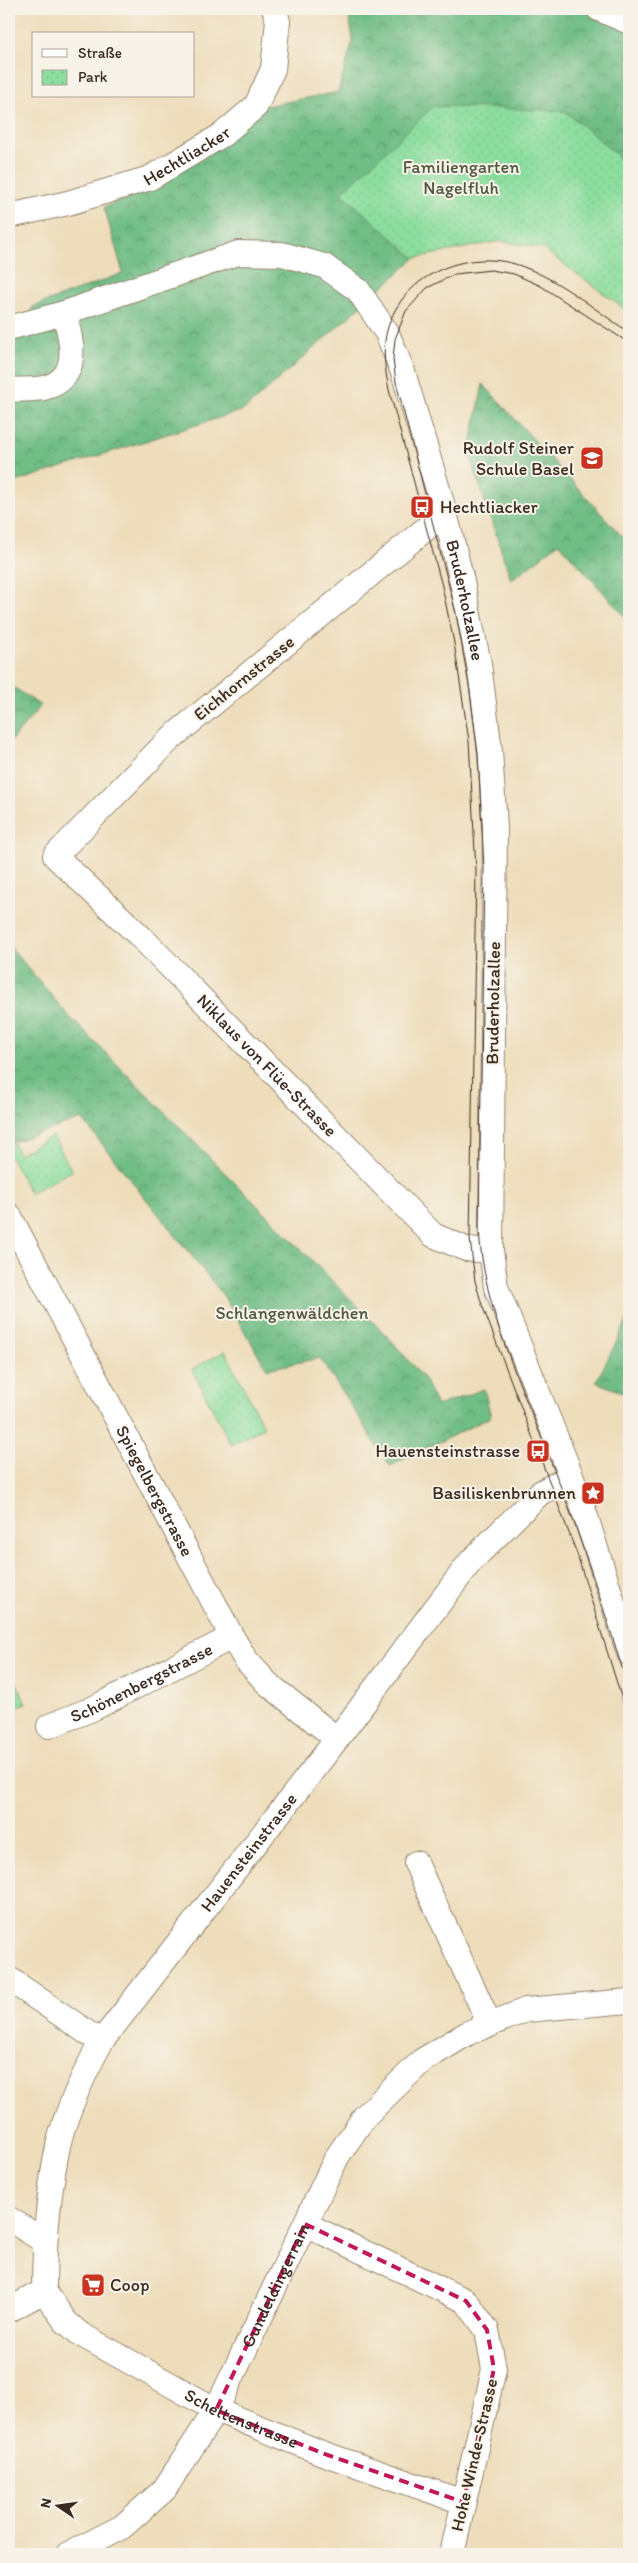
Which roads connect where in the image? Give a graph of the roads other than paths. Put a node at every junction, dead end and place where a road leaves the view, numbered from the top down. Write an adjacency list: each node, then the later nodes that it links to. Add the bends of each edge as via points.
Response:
1 (274, 9): 4 (street, Hechtliacker, via 278,21 273,69 256,106 222,135 150,178 68,203)
2 (599, 9): 3 (street)
3 (629, 22)
4 (9, 216)
5 (64, 313): 6 (street); 7 (street, via 73,354 69,368 56,383 44,388); 8 (street, Bruderholzallee, via 238,253 282,254 324,266 358,290 391,342)
6 (9, 328)
7 (9, 390)
8 (445, 513): 9 (street, Eichhornstrasse, via 170,739); 11 (street, Bruderholzallee, via 479,664 493,799)
9 (55, 856): 11 (street, Niklaus von Flüe-Strasse, via 144,940 433,1236 466,1250)
10 (9, 1215): 13 (street, Spiegelbergstrasse)
11 (491, 1251): 12 (street, Bruderholzallee, via 496,1286)
12 (571, 1476): 14 (street, Bruderholzallee); 16 (street, Hauensteinstrasse, via 540,1493 471,1561)
13 (232, 1637): 15 (street, Schönenbergstrasse, via 100,1705); 16 (street, Spiegelbergstrasse, via 246,1660 267,1683)
14 (629, 1653)
15 (50, 1726)
16 (337, 1738): 21 (street, Hauensteinstrasse)
17 (416, 1863): 20 (street)
18 (9, 1979): 21 (street)
19 (629, 2001): 20 (street, Gundeldingerrain, via 526,2010)
20 (490, 2024): 23 (street, Gundeldingerrain, via 423,2060 365,2116 337,2157)
21 (101, 2042): 24 (street, Hauensteinstrasse, via 83,2076 57,2150)
22 (9, 2219): 24 (street)
23 (305, 2224): 27 (street, Gundeldingerrain); 28 (street, Hohe Winde-Strasse, via 466,2300 487,2330 494,2369)
24 (44, 2242): 25 (street, Hauensteinstrasse)
25 (44, 2292): 26 (street); 27 (street, Scheltenstrasse, via 65,2321 80,2334)
26 (9, 2310)
27 (216, 2410): 28 (street, Scheltenstrasse, via 322,2453); 29 (street, Gundeldingerrain, via 164,2490 122,2527)
28 (463, 2502): 30 (street, Hohe Winde-Strasse)
29 (69, 2554)
30 (452, 2554)

